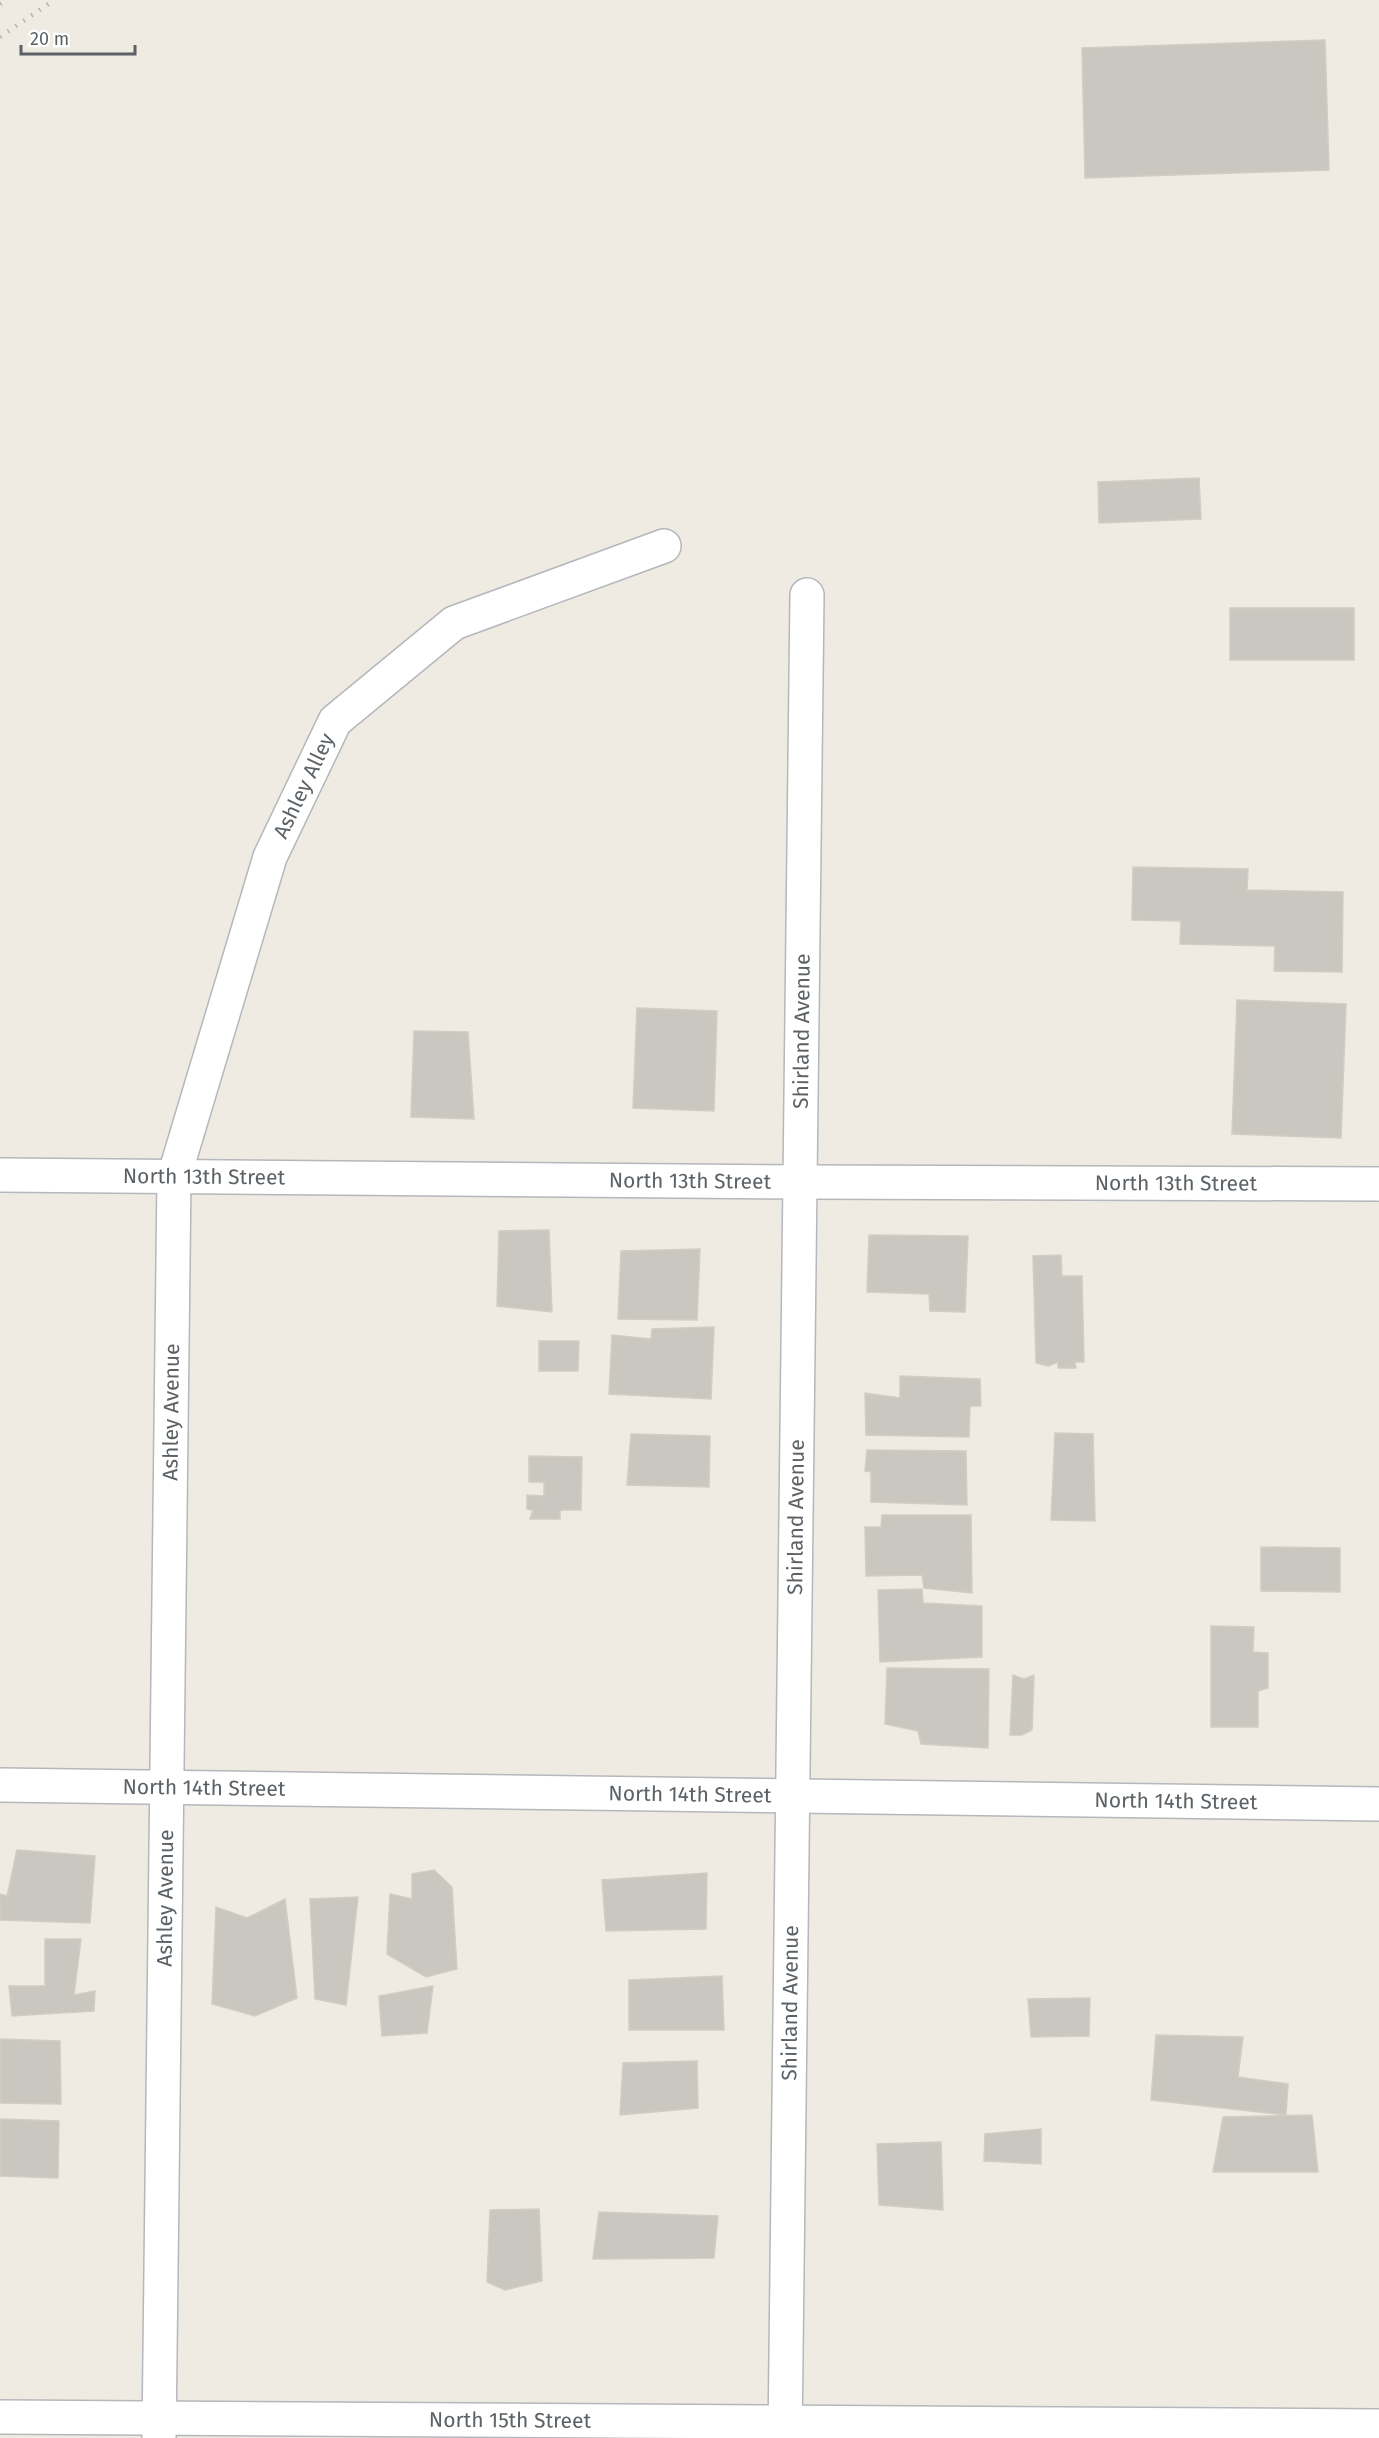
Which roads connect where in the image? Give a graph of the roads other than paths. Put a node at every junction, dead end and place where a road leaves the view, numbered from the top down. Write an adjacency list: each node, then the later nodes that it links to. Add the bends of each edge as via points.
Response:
1 (664, 546): 4 (street, Ashley Alley, via 454,623 335,721 270,857)
2 (807, 595): 5 (street, Shirland Avenue)
3 (0, 1175): 4 (street, North 13th Street)
4 (174, 1177): 5 (street, North 13th Street); 8 (street, Ashley Avenue)
5 (800, 1182): 6 (street, North 13th Street); 9 (street, Shirland Avenue)
6 (1379, 1184)
7 (0, 1785): 8 (street, North 14th Street)
8 (167, 1788): 9 (street, North 14th Street); 13 (street, Ashley Avenue)
9 (793, 1796): 10 (street, North 14th Street); 14 (street, Shirland Avenue)
10 (1379, 1804)
11 (0, 2417): 13 (street, North 15th Street)
12 (1379, 2426): 14 (street, North 15th Street)
13 (159, 2428): 14 (street, North 15th Street)
14 (785, 2430)

